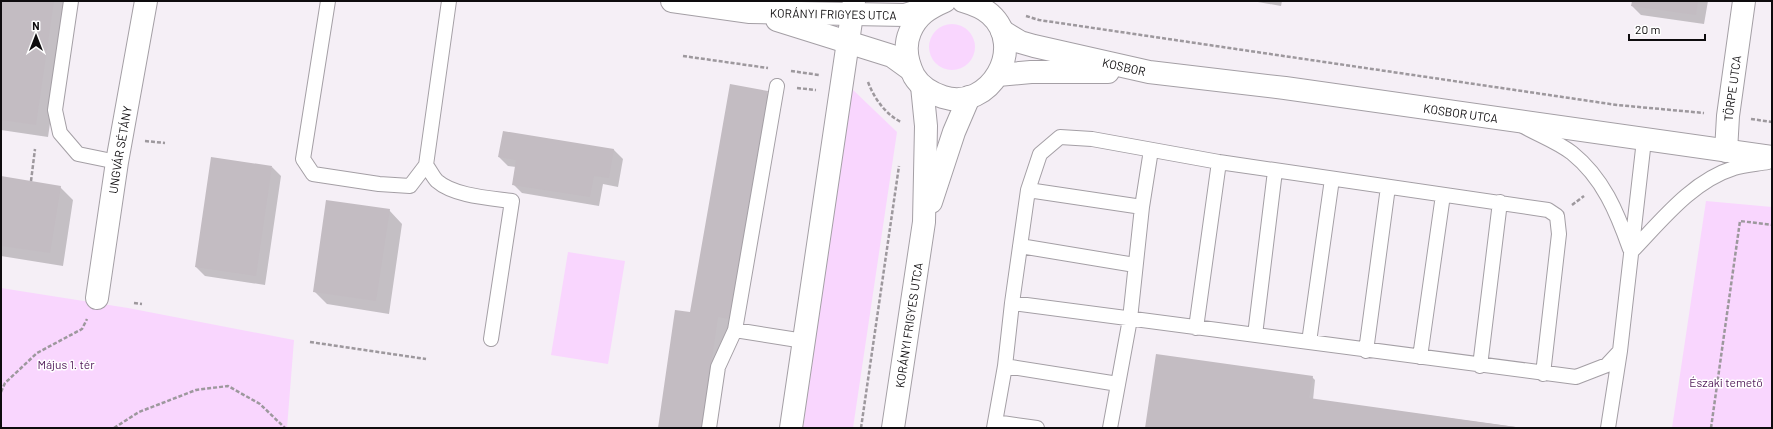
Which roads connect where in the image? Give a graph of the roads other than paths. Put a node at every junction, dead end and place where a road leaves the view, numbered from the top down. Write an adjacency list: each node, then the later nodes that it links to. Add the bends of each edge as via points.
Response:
1 (71, 1): 24 (lane, via 55,110 60,133 78,154)
2 (146, 1): 24 (street, UNGVÁR SÉTÁNY)
3 (328, 1): 26 (lane, via 303,159 313,174 410,186)
4 (449, 1): 26 (lane)
5 (672, 1): 10 (street, KORÁNYI FRIGYES UTCA)
6 (963, 1): 11 (street, KOSBOR, via 977,5)
7 (1744, 1): 21 (street, TÖRPE UTCA, via 1728,116)
8 (938, 3): 9 (street, KORÁNYI FRIGYES UTCA, via 905,15); 15 (street, via 922,14 909,34 906,45 907,58)
9 (853, 8): 10 (street, KORÁNYI FRIGYES UTCA); 12 (street)
10 (750, 12): 12 (street, KORÁNYI FRIGYES UTCA)
11 (993, 15): 13 (street, KOSBOR, via 1020,42); 14 (street, via 1005,42 1003,65)
12 (847, 42): 15 (street, KORÁNYI FRIGYES UTCA, via 892,56); 45 (street)
13 (1149, 72): 14 (street, KOSBOR, via 1031,72); 18 (street, KOSBOR UTCA, via 1285,88)
14 (998, 75): 17 (street, via 990,86)
15 (916, 78): 17 (street, via 936,95 958,99); 34 (street, KORÁNYI FRIGYES UTCA, via 926,126)
16 (777, 86): 42 (lane)
17 (969, 97): 34 (street, KORÁNYI FRIGYES UTCA, via 954,132)
18 (1514, 122): 19 (street, KOSBOR UTCA); 36 (lane, via 1572,153 1601,182)
19 (1644, 140): 21 (street, KOSBOR UTCA); 36 (lane)
20 (1151, 150): 25 (lane); 30 (lane, via 1092,139 1060,137 1040,154); 33 (lane)
21 (1726, 151): 22 (street, KOSBOR UTCA)
22 (1772, 157)
23 (1772, 161): 36 (lane, via 1734,168 1706,182 1680,202)
24 (117, 162): 38 (street, UNGVÁR SÉTÁNY)
25 (1219, 162): 27 (lane); 41 (lane)
26 (426, 165): 44 (lane, via 437,180 450,188 512,201)
27 (1275, 170): 28 (lane); 43 (lane)
28 (1332, 179): 29 (lane); 46 (lane)
29 (1388, 188): 31 (lane); 47 (lane)
30 (1028, 190): 33 (lane); 35 (lane)
31 (1443, 195): 32 (lane); 49 (lane)
32 (1500, 202): 51 (lane); 52 (lane, via 1548,210 1557,216 1558,234)
33 (1142, 207): 37 (lane)
34 (924, 222): 57 (street, KORÁNYI FRIGYES UTCA)
35 (1020, 246): 37 (lane); 39 (lane)
36 (1632, 251): 48 (lane)
37 (1135, 265): 40 (lane)
38 (97, 298)
39 (1012, 303): 40 (lane); 50 (lane)
40 (1130, 319): 41 (lane); 53 (lane)
41 (1196, 328): 43 (lane)
42 (735, 330): 45 (lane); 55 (lane, via 718,367)
43 (1255, 336): 46 (lane)
44 (492, 339)
45 (804, 341): 56 (street)
46 (1309, 342): 47 (lane)
47 (1366, 351): 49 (lane)
48 (1620, 351): 52 (lane, via 1607,365 1576,377); 60 (lane)
49 (1420, 357): 51 (lane)
50 (1005, 366): 53 (lane); 54 (lane)
51 (1480, 366): 52 (lane)
52 (1543, 374)
53 (1118, 384): 59 (lane)
54 (995, 425): 58 (lane)
55 (709, 428)
56 (791, 428)
57 (893, 428)
58 (1037, 428)
59 (1110, 428)
60 (1608, 428)

